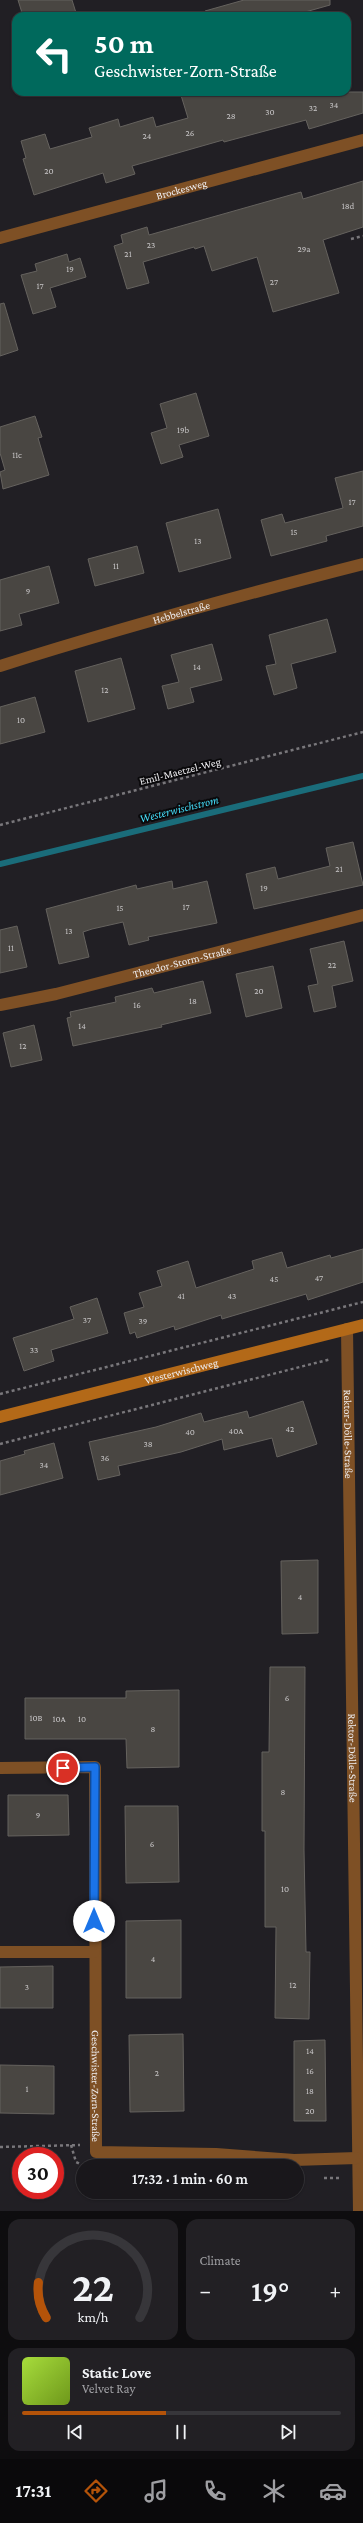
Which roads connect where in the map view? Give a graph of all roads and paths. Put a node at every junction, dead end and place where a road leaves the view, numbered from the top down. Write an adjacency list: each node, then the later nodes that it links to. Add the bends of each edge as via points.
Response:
1 (363, 140): 3 (street, Brockesweg)
2 (363, 236): 4 (path)
3 (0, 238)
4 (351, 239)
5 (363, 564): 6 (street, Hebbelstraße, via 78,641)
6 (0, 666)
7 (363, 732): 8 (path, Emil-Maetzel-Weg)
8 (0, 825)
9 (363, 915): 10 (street, Theodor-Storm-Straße)
10 (0, 1006)
11 (363, 1302): 15 (path)
12 (363, 1325): 13 (street, Westerwischweg)
13 (347, 1329): 14 (street, Rektor-Dölle-Straße); 16 (street, Westerwischweg)
14 (347, 1354): 17 (path); 24 (street, Rektor-Dölle-Straße)
15 (0, 1394)
16 (0, 1417)
17 (0, 1444)
18 (0, 1768): 20 (street, Geschwister-Zorn-Straße, via 95,1767)
19 (0, 1952): 20 (street)
20 (94, 1952): 22 (street, Geschwister-Zorn-Straße)
21 (71, 2145): 22 (path); 23 (path); 25 (path)
22 (96, 2145): 24 (street, Geschwister-Zorn-Straße, via 96,2152 216,2154 294,2160)
23 (0, 2147)
24 (357, 2158): 27 (street, Rektor-Dölle-Straße)
25 (76, 2162)
26 (322, 2178): 27 (path)
27 (358, 2178): 28 (street, Rektor-Dölle-Straße)
28 (359, 2211)

